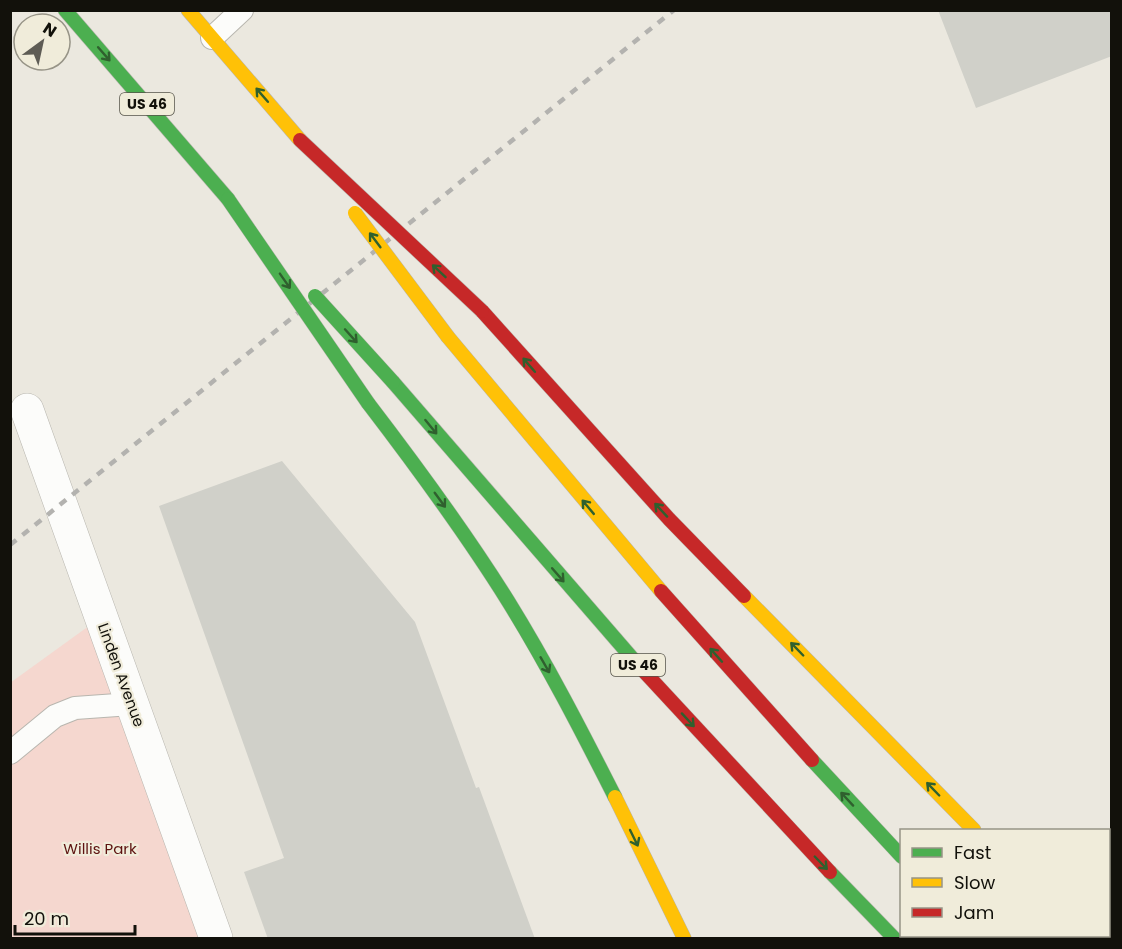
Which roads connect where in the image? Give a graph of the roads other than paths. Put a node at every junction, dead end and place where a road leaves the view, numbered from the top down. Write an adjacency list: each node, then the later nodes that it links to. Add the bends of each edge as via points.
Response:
1 (65, 10): 6 (highway, US 46, one-way to 6)
2 (188, 10): 4 (highway)
3 (242, 10): 4 (lane)
4 (212, 38): 5 (highway, one-way to 4)
5 (300, 140): 10 (highway, one-way to 5, bridge, via 669,519 482,311); 11 (highway, one-way to 5, bridge, via 613,537 448,337)
6 (228, 199): 13 (highway, one-way to 13, bridge, via 368,403 456,521 525,630 596,761); 14 (highway, US 46, one-way to 14, bridge, via 393,382 624,650)
7 (27, 410): 8 (street, Linden Avenue)
8 (131, 704): 9 (lane, via 75,708 55,716); 12 (street, Linden Avenue)
9 (10, 753)
10 (972, 829)
11 (900, 855)
12 (216, 939)
13 (684, 939)
14 (894, 939)

